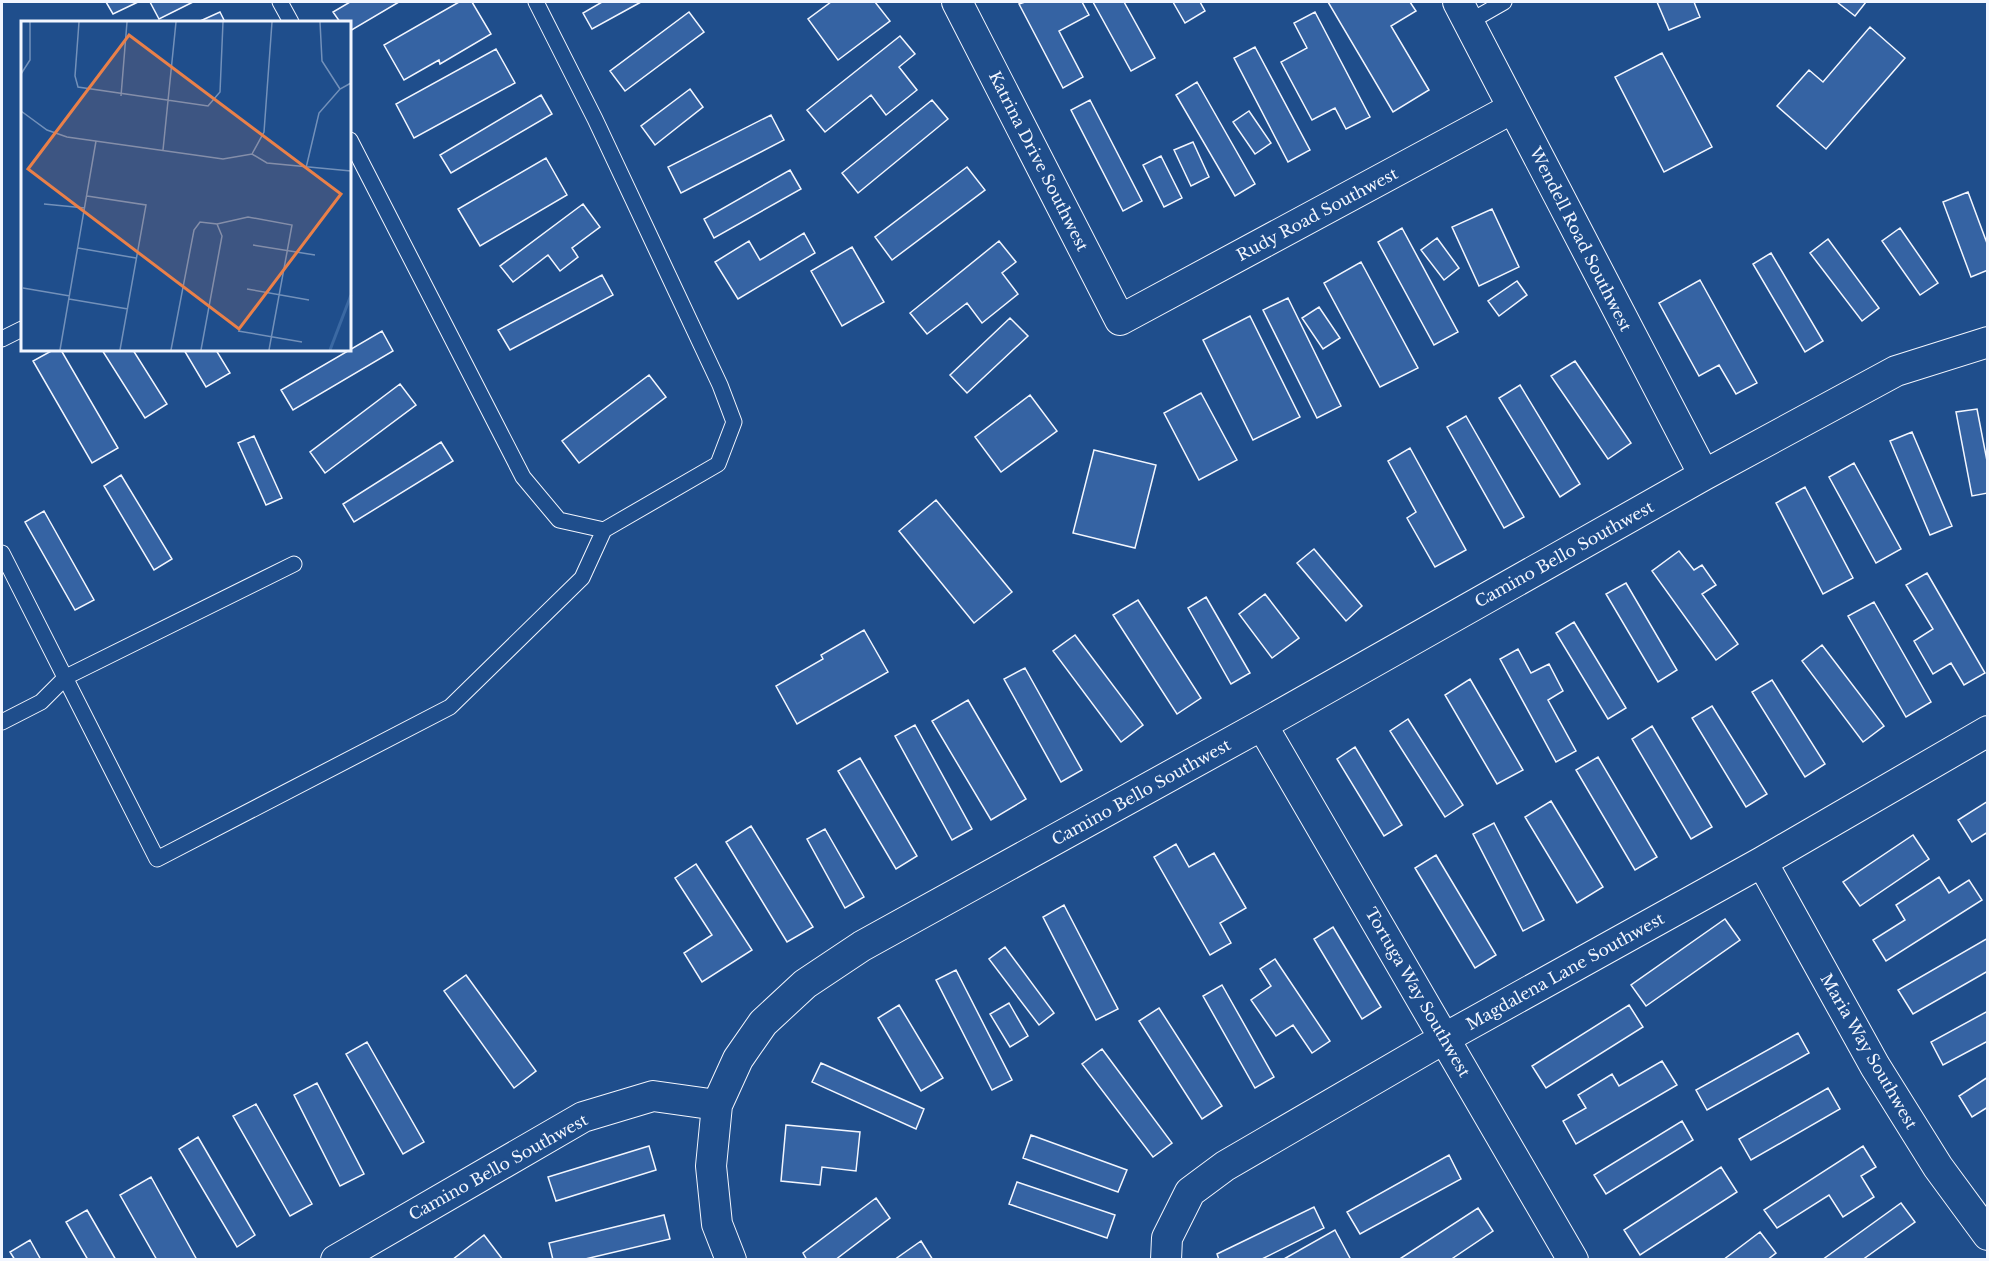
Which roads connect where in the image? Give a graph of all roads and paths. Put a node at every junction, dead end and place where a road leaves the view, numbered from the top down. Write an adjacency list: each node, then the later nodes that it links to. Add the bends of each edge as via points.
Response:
1 (280, 2): 6 (lane)
2 (536, 2): 14 (lane, via 595,119 734,422 718,464)
3 (957, 2): 9 (street, Katrina Drive Southwest)
4 (1504, 2): 5 (lane)
5 (1464, 12): 7 (street, Wendell Road Southwest)
6 (290, 21)
7 (1513, 108): 9 (street, Rudy Road Southwest); 13 (street, Wendell Road Southwest)
8 (351, 142): 14 (lane, via 523,477 560,520)
9 (1120, 320)
10 (21, 329): 11 (lane)
11 (2, 339)
12 (1988, 342): 13 (street, Camino Bello Southwest, via 1896,371)
13 (1704, 475): 19 (street, Camino Bello Southwest)
14 (604, 530): 17 (lane, via 582,578 450,706 158,859)
15 (2, 553): 17 (lane)
16 (294, 564): 17 (lane)
17 (66, 677): 18 (lane, via 41,702)
18 (2, 722)
19 (1262, 725): 22 (street, Tortuga Way Southwest); 23 (street, Camino Bello Southwest, via 862,946 806,984 763,1023 738,1059)
20 (1988, 731): 21 (street, Magdalena Lane Southwest)
21 (1762, 862): 22 (street, Magdalena Lane Southwest); 24 (street, Maria Way Southwest, via 1875,1066 1938,1167)
22 (1445, 1038): 25 (street, Magdalena Lane Southwest, via 1216,1172 1190,1192); 28 (street, Tortuga Way Southwest)
23 (717, 1105): 26 (street, Camino Bello Southwest, via 653,1096 583,1117); 27 (street, via 711,1166 717,1224)
24 (1988, 1235)
25 (1166, 1249)
26 (336, 1260)
27 (731, 1260)
28 (1573, 1260)

